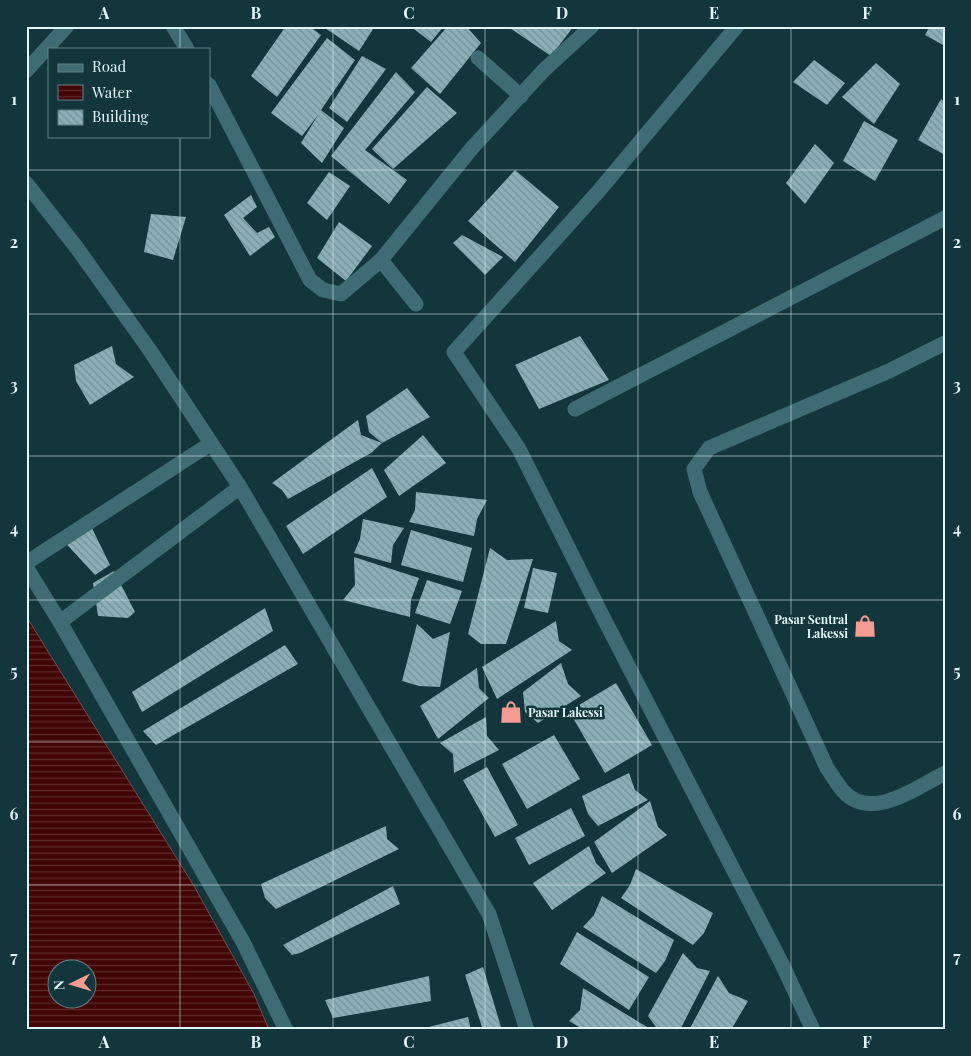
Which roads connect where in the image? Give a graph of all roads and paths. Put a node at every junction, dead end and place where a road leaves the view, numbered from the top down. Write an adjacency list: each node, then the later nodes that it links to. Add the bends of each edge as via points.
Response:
1 (67, 26): 7 (street)
2 (174, 26): 5 (street)
3 (592, 26): 9 (street)
4 (737, 26): 24 (street, via 597,193 454,352 519,449)
5 (186, 48)
6 (478, 58): 9 (street)
7 (26, 71)
8 (210, 87): 12 (street, via 310,280 323,290 341,294)
9 (521, 96): 12 (street, via 472,148)
10 (26, 183): 16 (street, via 149,349)
11 (945, 218): 15 (street)
12 (381, 260): 13 (street)
13 (416, 304)
14 (945, 343): 21 (street, via 889,371 710,448 694,469 700,492 827,768 844,792 862,803 886,803)
15 (575, 409)
16 (210, 444): 17 (street); 18 (street)
17 (240, 487): 20 (street); 23 (street, via 489,914)
18 (26, 563)
19 (26, 567): 20 (street)
20 (60, 622): 22 (street, via 243,942)
21 (945, 773)
22 (286, 1030)
23 (527, 1030)
24 (813, 1030)

